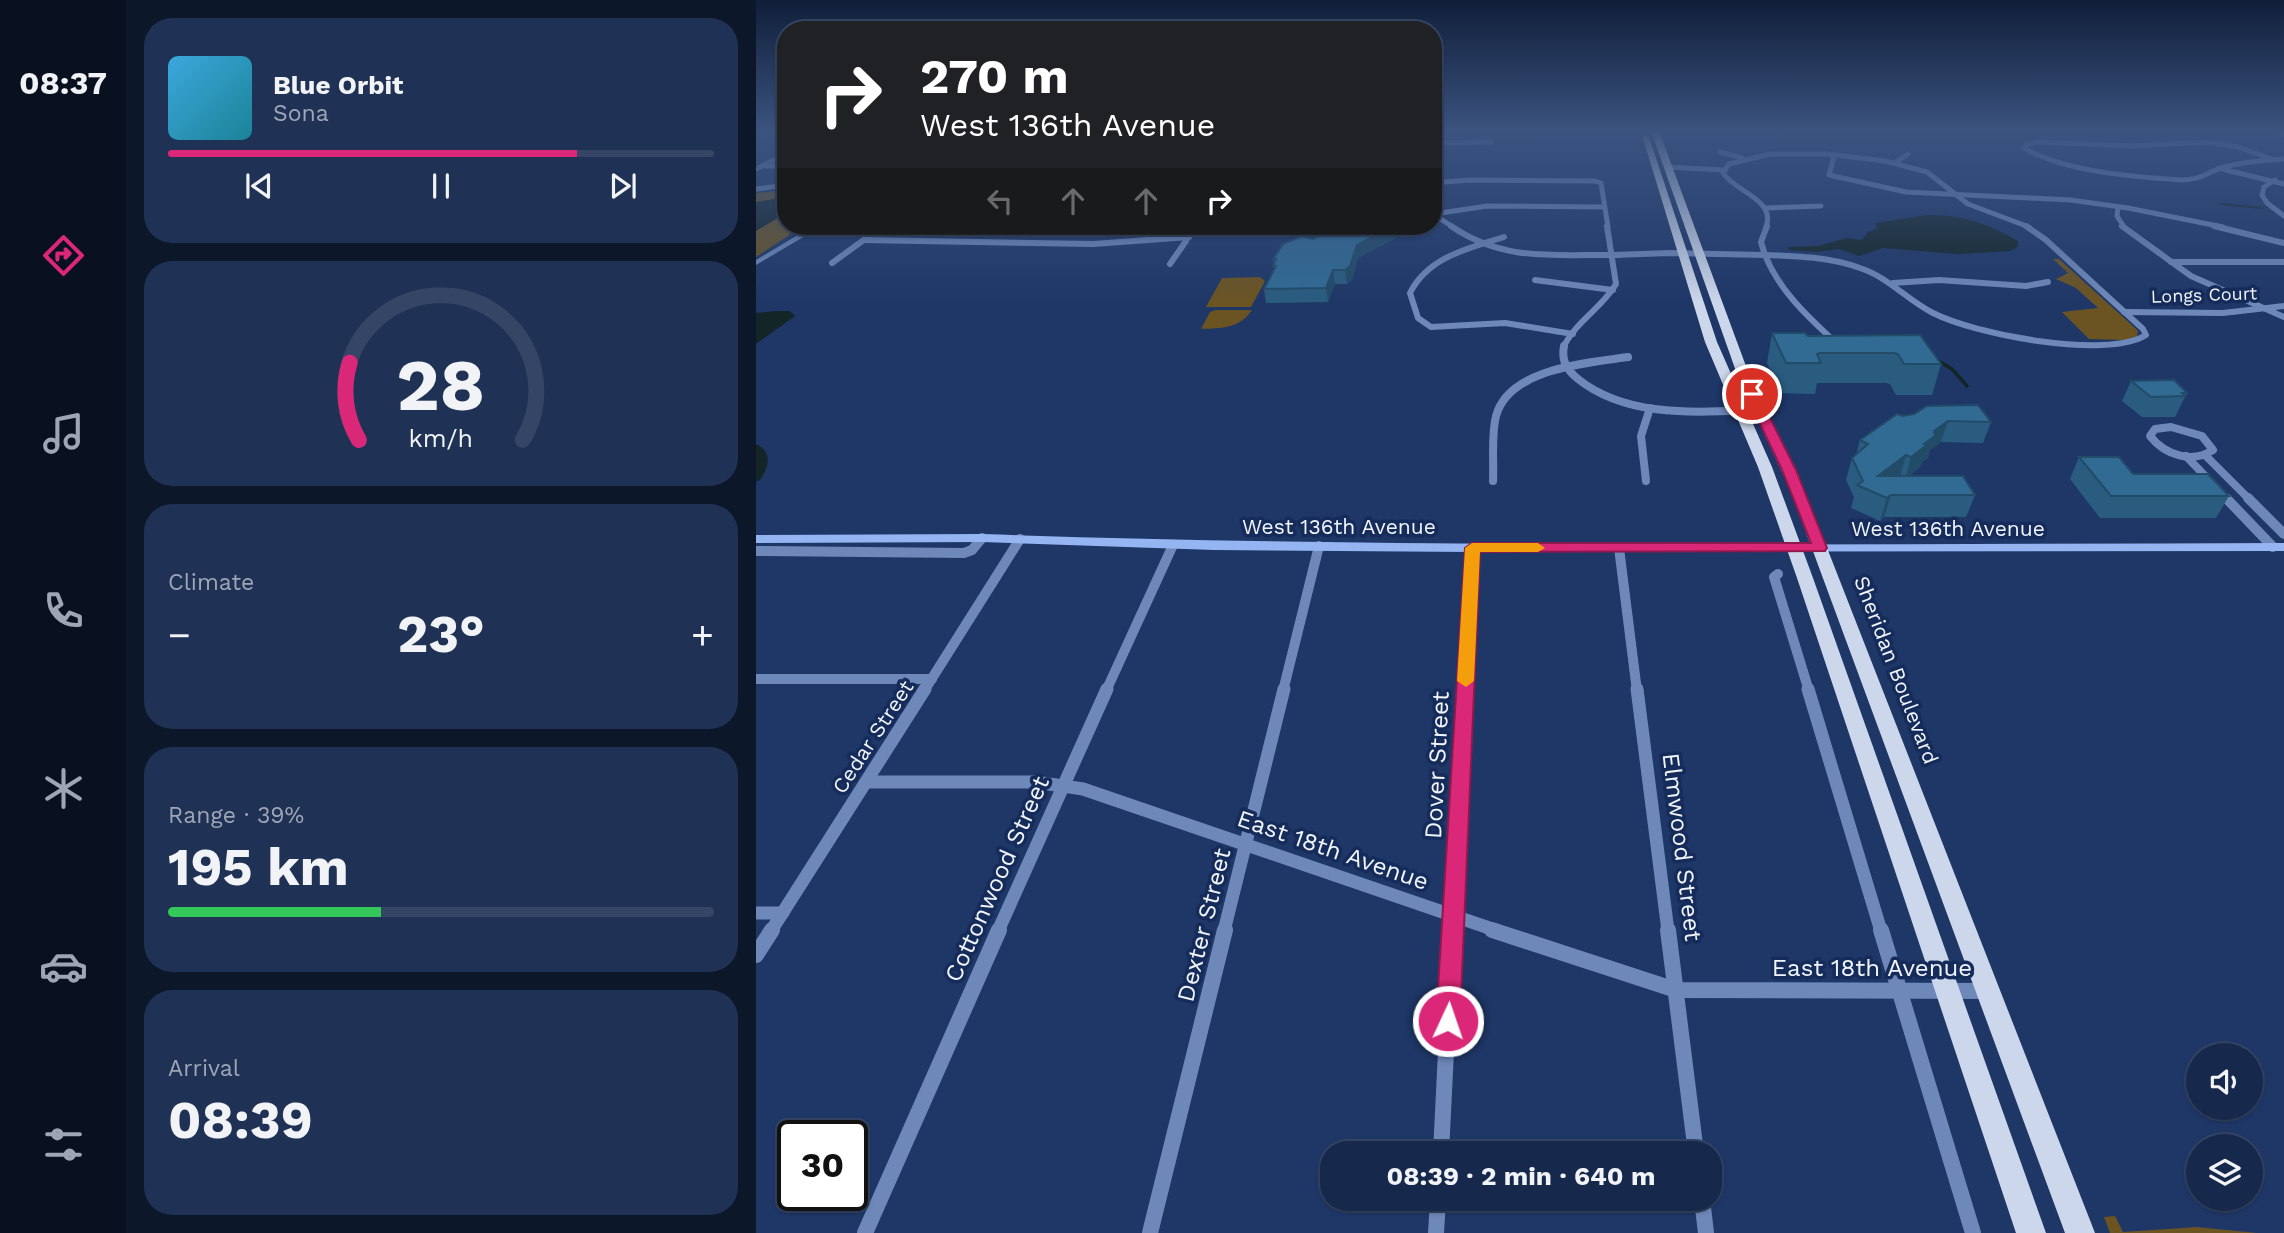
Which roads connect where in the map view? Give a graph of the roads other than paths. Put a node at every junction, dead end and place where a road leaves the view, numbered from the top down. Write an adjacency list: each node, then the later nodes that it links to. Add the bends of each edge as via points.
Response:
1 (1602, 189): 11 (street)
2 (1662, 189): 27 (main road)
3 (1676, 189): 28 (main road, Sheridan Boulevard)
4 (1741, 189): 12 (street)
5 (1889, 189): 8 (street)
6 (1949, 189): 8 (street)
7 (2264, 189): 14 (street, via 2266,203)
8 (1952, 194): 10 (street); 41 (street, via 2035,231)
9 (1821, 206): 12 (street)
10 (2118, 206): 22 (street); 31 (street, via 2121,225)
11 (1604, 207): 13 (street, via 1487,206); 26 (street)
12 (1765, 208): 29 (street, via 1769,224 1760,244)
13 (1442, 213)
14 (2284, 216)
15 (1442, 219): 25 (street)
16 (794, 235): 30 (street)
17 (802, 235): 30 (street)
18 (871, 235): 23 (street)
19 (1189, 236): 23 (street, via 1093,244); 34 (street)
20 (1504, 237): 25 (street)
21 (2284, 237): 22 (street)
22 (2274, 239): 24 (street)
23 (864, 240): 33 (street)
24 (2284, 243)
25 (1482, 244): 26 (street, via 1528,254); 43 (street, via 1442,261 1417,279 1410,301 1423,323 1438,328 1512,324)
26 (1612, 255): 27 (street); 38 (street, via 1617,279)
27 (1683, 255): 28 (street); 51 (main road)
28 (1699, 255): 29 (street); 50 (main road, Sheridan Boulevard)
29 (1765, 255): 37 (street, via 1840,262); 45 (street, via 1784,293)
30 (759, 260)
31 (2170, 262): 32 (street); 40 (street, via 2204,284)
32 (2284, 262)
33 (832, 263)
34 (1170, 264)
35 (1535, 280): 38 (street)
36 (2048, 282): 37 (street, via 2026,286 1948,280)
37 (1893, 284): 44 (street, via 1930,313 1994,335 2056,342)
38 (1613, 290): 43 (street)
39 (2284, 306): 40 (street, Longs Court)
40 (2265, 309): 41 (street, Longs Court); 42 (street)
41 (2124, 312): 44 (street, via 2145,332)
42 (2284, 317)
43 (1573, 334): 48 (street, via 1563,354)
44 (2144, 338): 46 (street)
45 (1834, 341)
46 (2157, 341)
47 (1628, 356): 48 (street)
48 (1567, 368): 49 (street, via 1593,390); 54 (street, via 1532,379 1504,399 1496,416)
49 (1650, 408): 51 (street); 55 (street, via 1641,436)
50 (1760, 410): 51 (street); 66 (main road, Sheridan Boulevard)
51 (1739, 411): 65 (main road, via 1765,467)
52 (2186, 456): 53 (street); 53 (street, via 2158,445 2151,432 2171,427 2199,434 2213,446); 62 (street)
53 (2206, 456): 56 (street)
54 (1493, 481)
55 (1646, 481)
56 (2284, 534)
57 (982, 538): 58 (main road, West 136th Avenue); 59 (main road, West 136th Avenue); 67 (street, West 136th Avenue, via 964,553)
58 (756, 539)
59 (1020, 539): 60 (main road, West 136th Avenue); 70 (street, Cedar Street)
60 (1173, 545): 61 (main road, West 136th Avenue); 72 (street, Cottonwood Street)
61 (1319, 546): 63 (main road, West 136th Avenue); 73 (street, Dexter Street)
62 (2278, 547): 66 (main road, West 136th Avenue)
63 (1472, 548): 64 (main road, West 136th Avenue); 76 (street, Dover Street)
64 (1619, 548): 65 (main road, West 136th Avenue); 78 (street, Elmwood Street)
65 (1793, 548): 66 (main road, West 136th Avenue); 80 (main road)
66 (1820, 548): 81 (main road, Sheridan Boulevard)
67 (756, 551)
68 (1777, 574): 79 (street, via 1774,577)
69 (756, 679): 70 (street)
70 (932, 679): 71 (street, Cedar Street)
71 (867, 782): 72 (street, East 18th Avenue); 75 (street, Cedar Street)
72 (1063, 785): 73 (street, East 18th Avenue); 86 (street, Cottonwood Street)
73 (1247, 844): 76 (street, East 18th Avenue); 87 (street, Dexter Street)
74 (756, 913): 75 (street)
75 (783, 913): 77 (street, Cedar Street)
76 (1454, 915): 78 (street, East 18th Avenue); 82 (street, Dover Street)
77 (756, 955)
78 (1676, 990): 79 (street, East 18th Avenue); 83 (street, Elmwood Street)
79 (1899, 990): 80 (street, East 18th Avenue); 90 (street)
80 (1948, 990): 81 (street, East 18th Avenue); 91 (main road)
81 (1988, 990): 92 (main road, Sheridan Boulevard)
82 (1441, 1141)
83 (1695, 1141)
84 (1437, 1211): 88 (street)
85 (1703, 1211): 89 (street)
86 (865, 1233)
87 (1150, 1233)
88 (1436, 1233)
89 (1706, 1233)
90 (1973, 1233)
91 (2031, 1233)
92 (2080, 1233)

